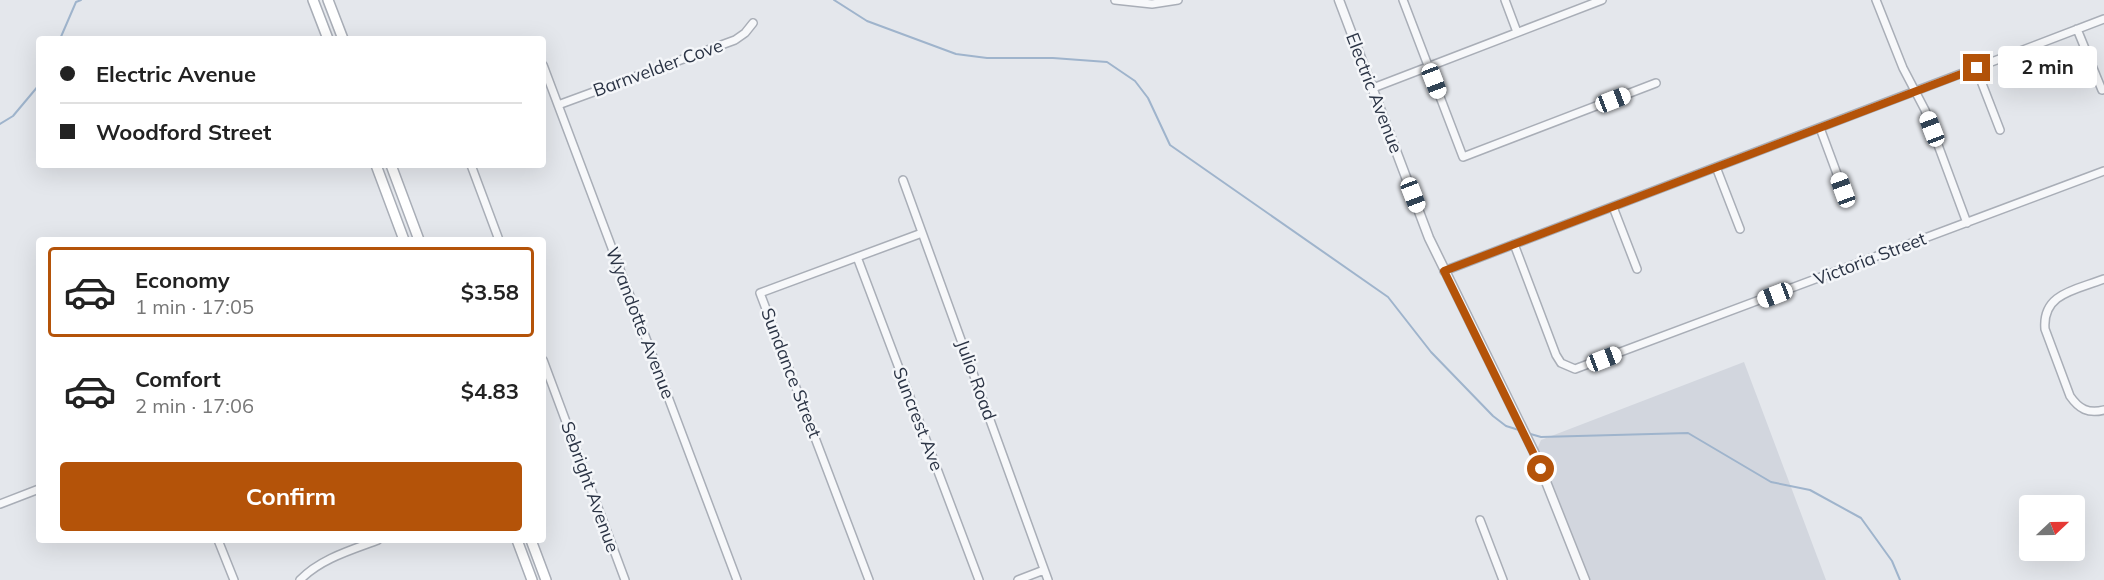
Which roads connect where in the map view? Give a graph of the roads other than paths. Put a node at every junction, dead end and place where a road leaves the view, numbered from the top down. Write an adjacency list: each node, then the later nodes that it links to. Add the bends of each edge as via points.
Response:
1 (313, 0): 14 (main road)
2 (328, 0): 15 (main road)
3 (1115, 0): 4 (street, via 1152,4)
4 (1179, 0)
5 (1339, 0): 20 (street, Electric Avenue)
6 (1403, 0): 16 (street)
7 (1505, 0): 13 (street)
8 (1602, 0): 13 (street)
9 (1876, 0): 22 (street)
10 (2104, 19): 12 (street)
11 (753, 23): 23 (street, Barnvelder Cove, via 735,40)
12 (2078, 29): 17 (street); 21 (street)
13 (1517, 33): 16 (street)
14 (327, 36)
15 (342, 36)
16 (1428, 66): 19 (street, via 1463,158); 20 (street)
17 (1977, 68): 22 (street); 25 (street)
18 (546, 73): 23 (street, Wyandotte Avenue)
19 (1656, 83)
20 (1372, 88): 43 (street, Electric Avenue)
21 (2102, 90)
22 (1915, 92): 24 (street); 34 (street)
23 (558, 105): 60 (street, Wyandotte Avenue)
24 (1820, 128): 26 (street); 32 (street)
25 (2000, 130)
26 (1716, 167): 33 (street); 35 (street)
27 (377, 168): 37 (main road)
28 (392, 168): 38 (main road)
29 (472, 168): 39 (street)
30 (2104, 171): 34 (street, Victoria Street)
31 (903, 180): 36 (street, Julio Road)
32 (1843, 190)
33 (1613, 207): 40 (street); 42 (street)
34 (1967, 223): 40 (street, Victoria Street, via 1582,367 1568,368 1556,355)
35 (1740, 229)
36 (922, 232): 41 (street, Sundance Street); 54 (street, Julio Road)
37 (403, 237)
38 (418, 237)
39 (498, 237)
40 (1514, 244): 43 (street)
41 (857, 257): 61 (street, Sundance Street, via 760,293); 62 (street, Suncrest Ave)
42 (1636, 269)
43 (1444, 271): 66 (street, Electric Avenue, via 1535,453)
44 (2104, 279): 46 (street, via 2052,301 2044,319 2070,396 2085,410)
45 (546, 368): 59 (street, Sebright Avenue)
46 (2104, 411)
47 (36, 490): 48 (street)
48 (0, 504)
49 (1480, 520): 65 (street)
50 (219, 543): 55 (street)
51 (370, 543): 56 (street, via 325,561)
52 (518, 543): 57 (main road)
53 (532, 543): 58 (main road)
54 (1044, 570): 63 (street); 64 (street, Julio Road)
55 (234, 580)
56 (300, 580)
57 (532, 580)
58 (546, 580)
59 (625, 580)
60 (737, 580)
61 (869, 580)
62 (979, 580)
63 (1018, 580)
64 (1048, 580)
65 (1503, 580)
66 (1585, 580)

